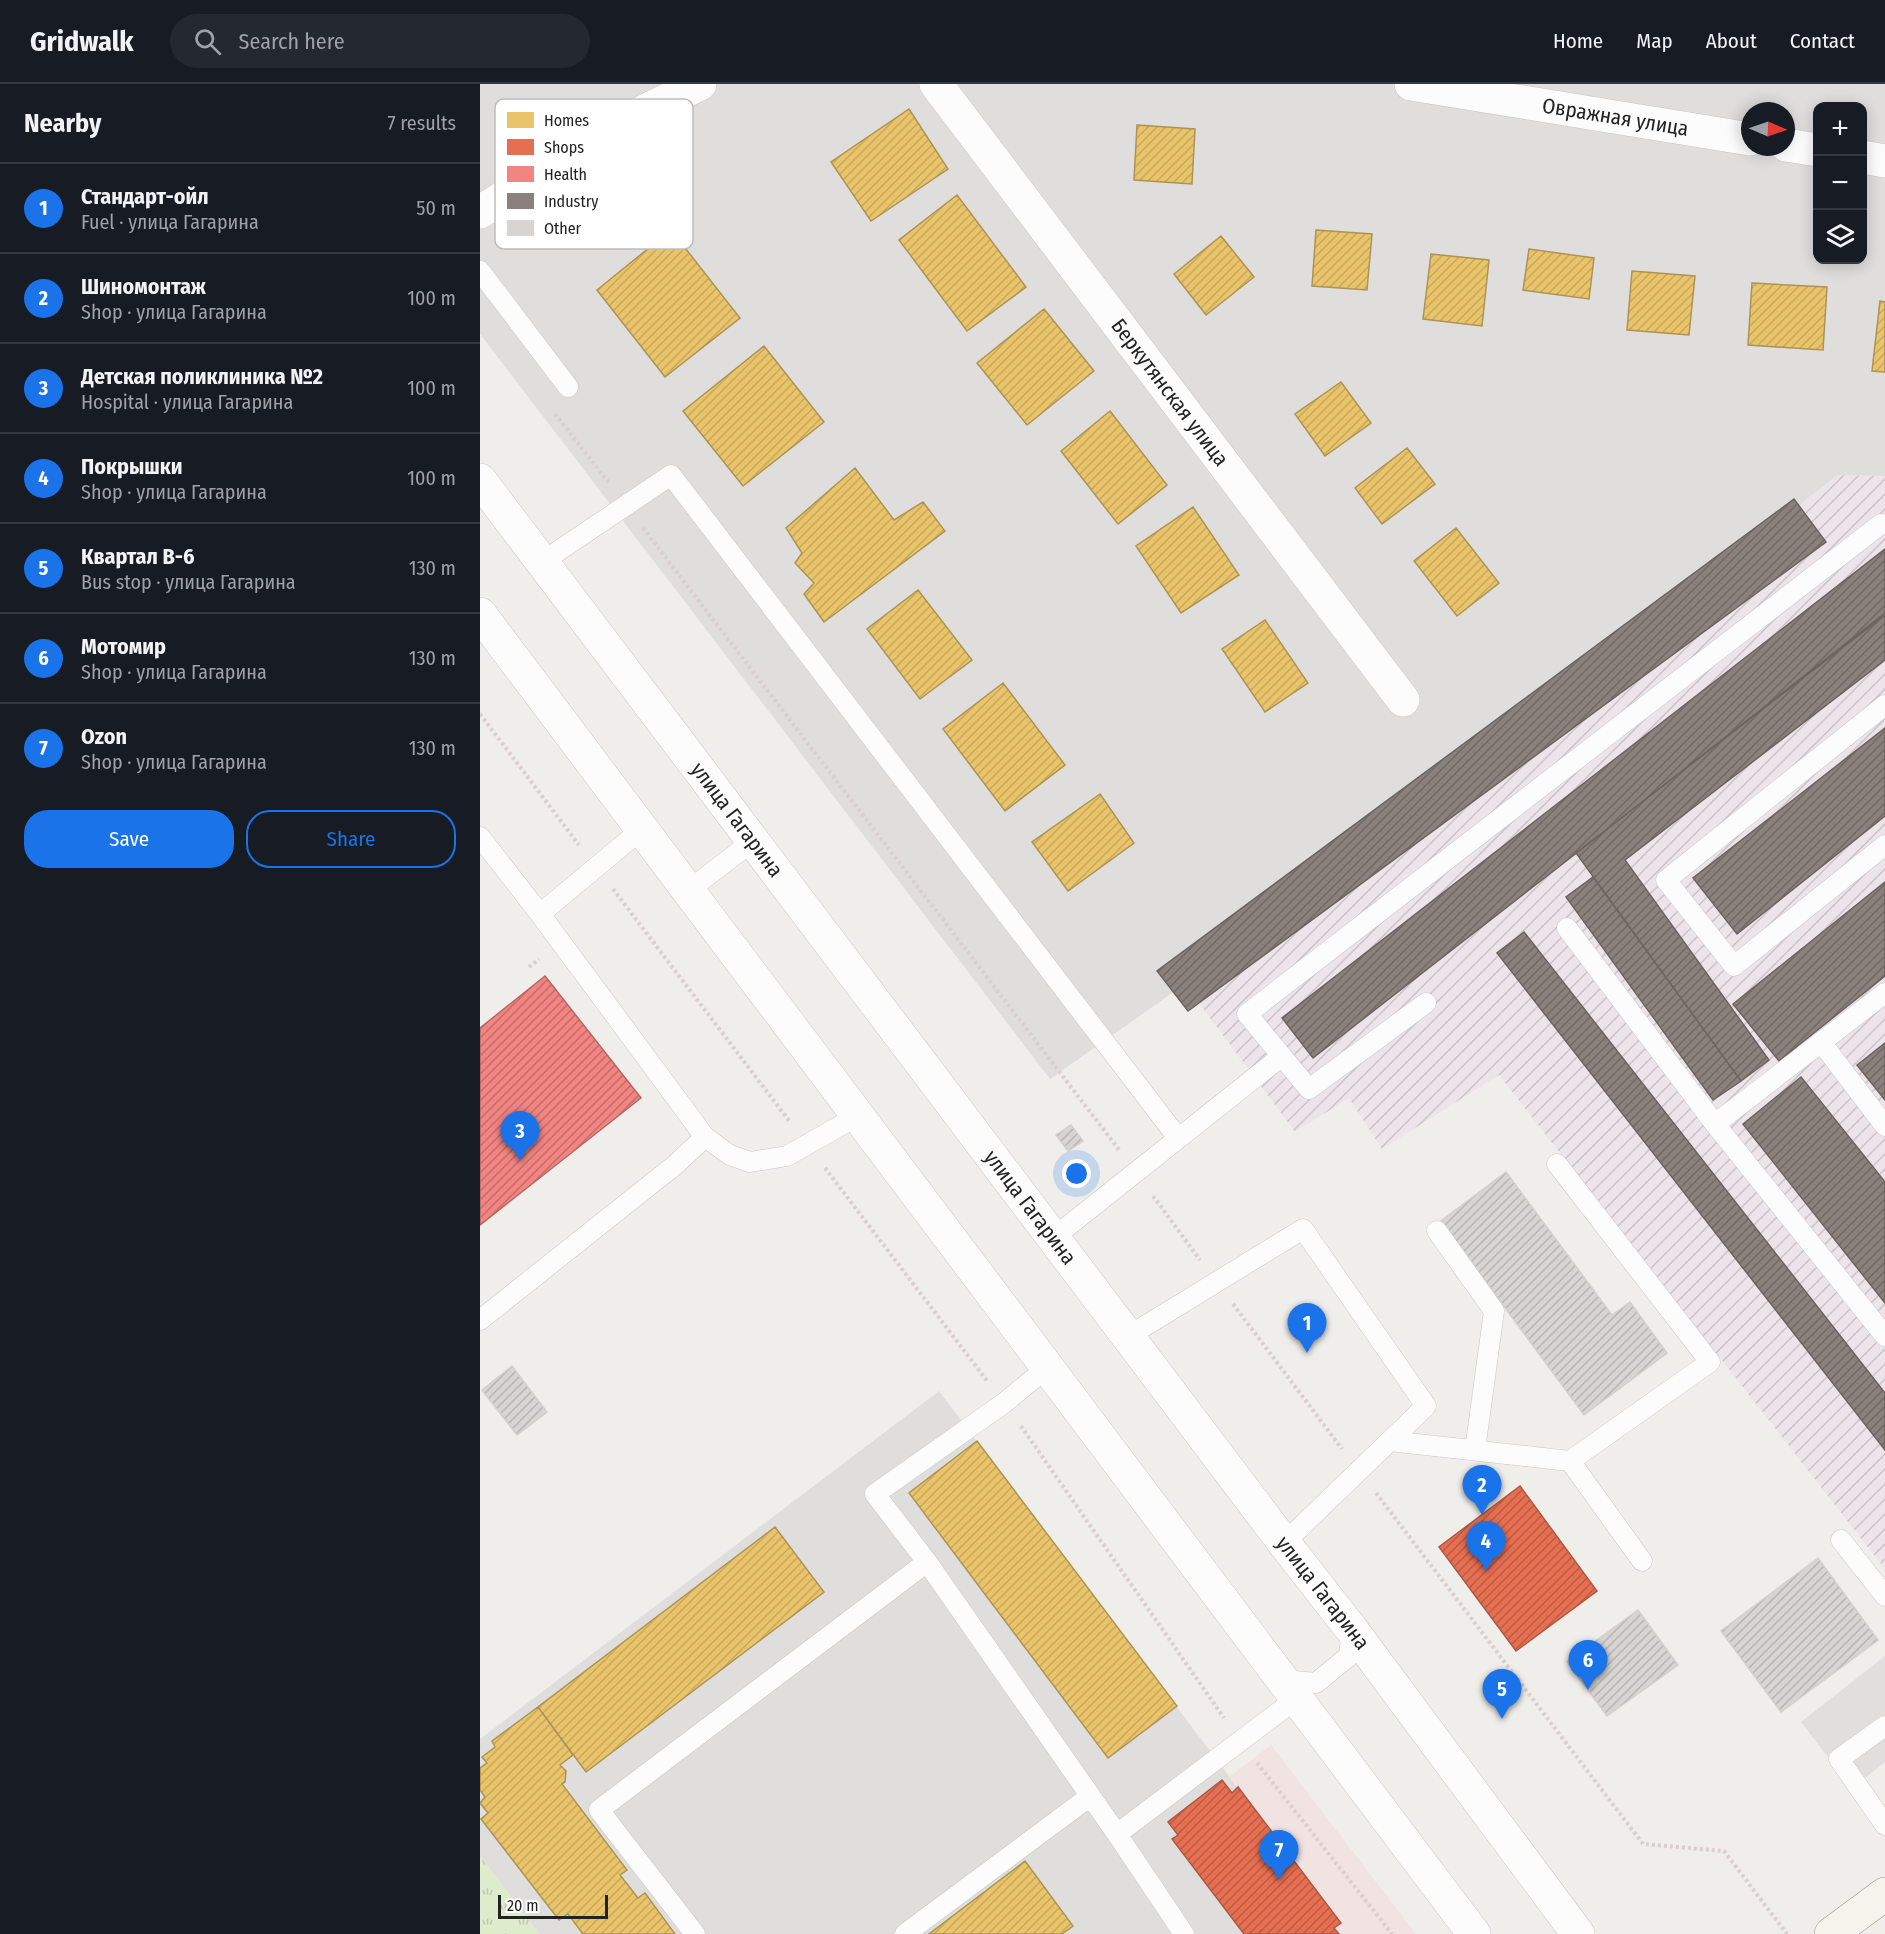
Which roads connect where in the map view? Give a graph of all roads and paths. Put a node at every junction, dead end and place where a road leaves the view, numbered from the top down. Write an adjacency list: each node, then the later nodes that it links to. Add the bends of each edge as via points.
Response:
1 (700, 84): 4 (street)
2 (936, 84): 18 (street, Беркутянская улица)
3 (1411, 84): 5 (street, Овражная улица)
4 (669, 99)
5 (1741, 138)
6 (1795, 146): 7 (street)
7 (1813, 149)
8 (1867, 158): 9 (street)
9 (1885, 161)
10 (495, 203): 11 (street)
11 (480, 212)
12 (480, 271): 13 (lane)
13 (568, 387)
14 (480, 482): 16 (street, улица Гагарина)
15 (1881, 524): 32 (lane, via 1247,1014)
16 (542, 562): 23 (street, улица Гагарина); 37 (lane, via 671,475)
17 (480, 614): 21 (street)
18 (1403, 700)
19 (1885, 705): 24 (lane, via 1666,880 1734,966)
20 (480, 714): 25 (path)
21 (642, 829): 25 (lane); 26 (street)
22 (480, 837): 27 (lane)
23 (753, 841): 26 (lane); 41 (street, улица Гагарина)
24 (1885, 845)
25 (596, 867): 27 (lane); 38 (path)
26 (689, 890): 33 (street)
27 (540, 914): 36 (lane)
28 (1567, 928): 34 (lane)
29 (1885, 993): 31 (lane)
30 (1426, 1003): 32 (lane, via 1308,1089)
31 (1821, 1042): 34 (lane); 35 (lane)
32 (1282, 1056): 37 (lane)
33 (859, 1115): 38 (lane); 45 (street)
34 (1715, 1124): 43 (lane)
35 (1885, 1126)
36 (705, 1137): 38 (lane, via 730,1155 750,1162 787,1156); 42 (lane)
37 (1178, 1138): 41 (lane)
38 (807, 1145): 46 (path)
39 (1557, 1164): 49 (lane, via 1710,1362)
40 (1437, 1231): 48 (lane, via 1494,1311)
41 (1053, 1238): 44 (street, улица Гагарина)
42 (480, 1320)
43 (1885, 1336)
44 (1127, 1337): 47 (lane, via 1303,1229 1426,1406); 51 (street, улица Гагарина)
45 (1048, 1367): 46 (lane); 56 (street)
46 (1004, 1403): 53 (lane, via 875,1494); 58 (path)
47 (1390, 1441): 48 (lane); 51 (lane)
48 (1475, 1450): 49 (lane)
49 (1570, 1461): 52 (lane)
50 (1841, 1540): 54 (lane)
51 (1284, 1544): 55 (street, улица Гагарина)
52 (1642, 1561)
53 (927, 1562): 59 (lane); 63 (lane, via 599,1810)
54 (1885, 1596)
55 (1352, 1630): 56 (lane, via 1349,1656 1316,1683); 68 (street, улица Гагарина)
56 (1289, 1689): 58 (lane); 67 (street)
57 (1885, 1726): 60 (lane, via 1839,1760)
58 (1241, 1742): 61 (lane); 66 (path)
59 (1089, 1797): 61 (lane); 64 (lane)
60 (1885, 1825)
61 (1117, 1834): 65 (lane)
62 (1885, 1894): 69 (main road)
63 (695, 1934)
64 (905, 1934)
65 (1184, 1934)
66 (1392, 1934)
67 (1474, 1934)
68 (1578, 1934)
69 (1831, 1934)

